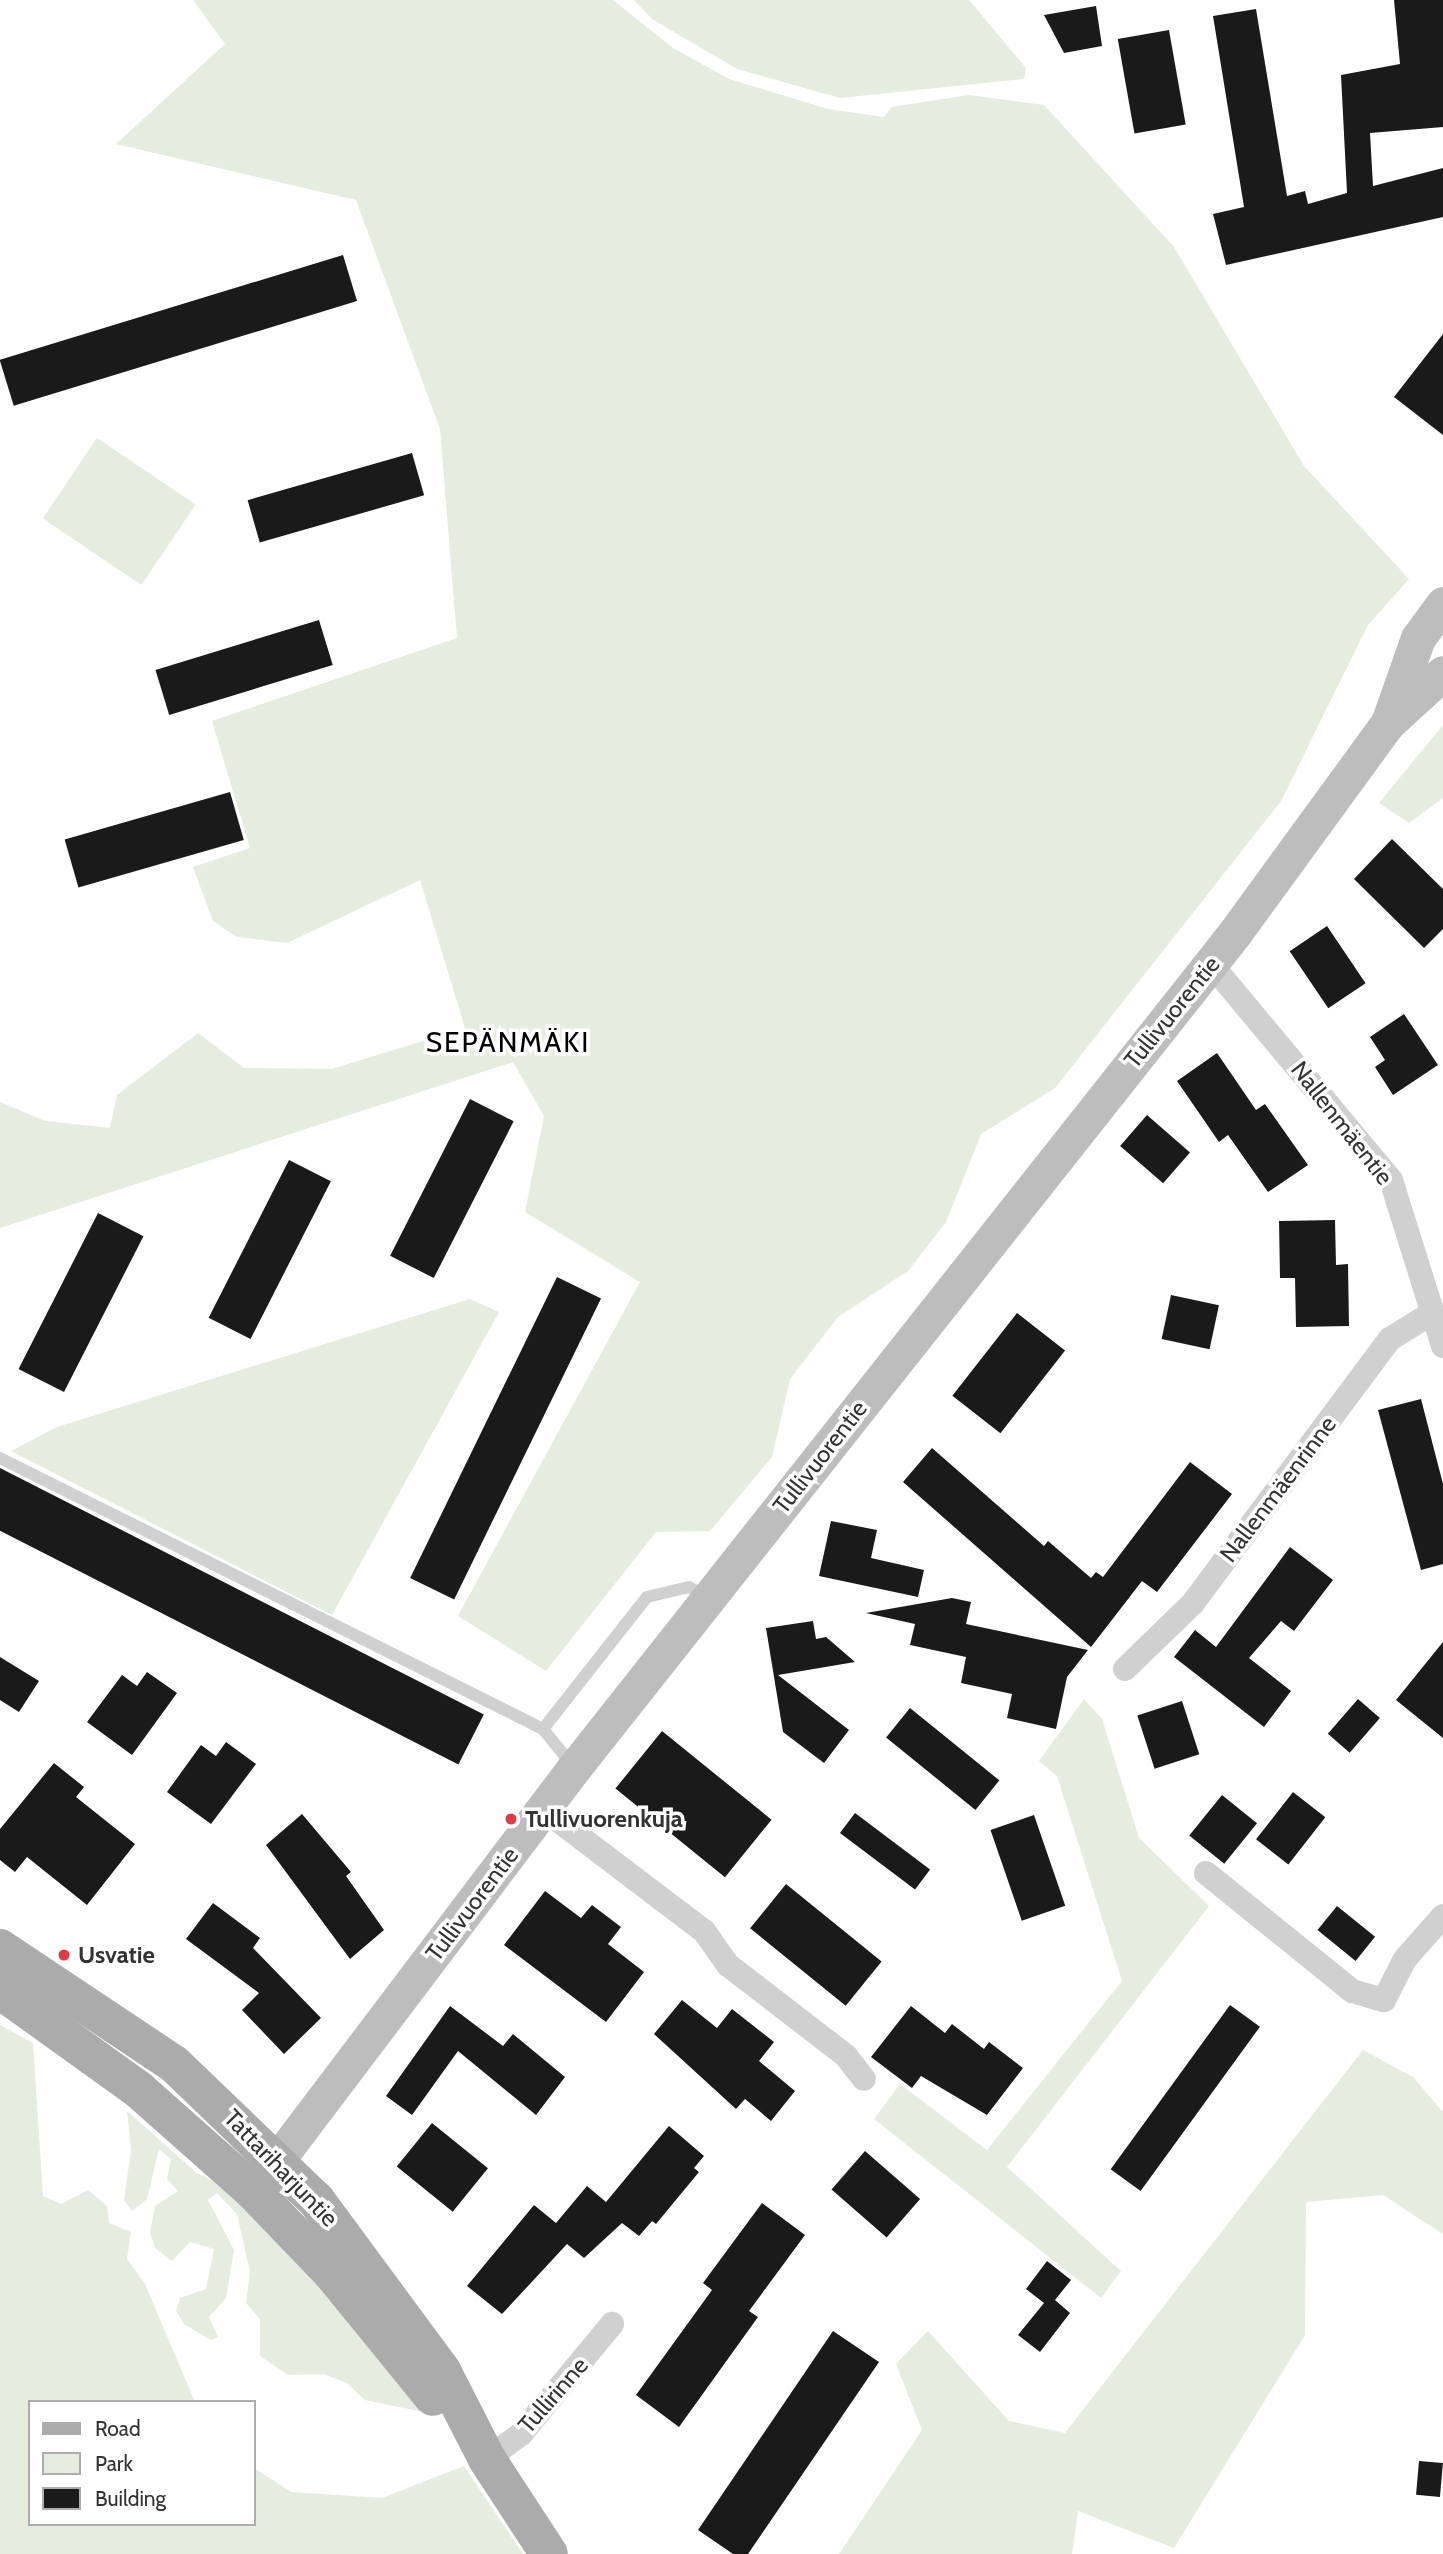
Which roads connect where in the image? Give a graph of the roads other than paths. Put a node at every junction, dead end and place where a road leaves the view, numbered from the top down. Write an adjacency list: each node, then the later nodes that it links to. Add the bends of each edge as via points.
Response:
1 (1443, 604): 3 (main road, Tullivuorentie, via 1418,638)
2 (1443, 673): 3 (main road, Tullivuorentie)
3 (1388, 723): 4 (main road, Tullivuorentie)
4 (1211, 964): 5 (street, Nallenmäentie, via 1391,1180); 8 (main road, Tullivuorentie)
5 (1432, 1313): 6 (street, Nallenmäentie); 9 (street, Nallenmäenrinne, via 1390,1339 1193,1603)
6 (1443, 1346)
7 (0, 1458): 10 (lane)
8 (708, 1598): 10 (lane, via 690,1587 647,1597); 11 (main road, Tullivuorentie)
9 (1125, 1669)
10 (543, 1729): 11 (lane)
11 (574, 1768): 12 (main road, Tullivuorentie)
12 (543, 1809): 17 (street, via 704,1931 728,1965 846,2056); 18 (main road, Tullivuorentie)
13 (1206, 1873): 14 (street, via 1352,1991 1384,2000 1405,1959)
14 (1443, 1916)
15 (0, 1948): 18 (main road, Tattariharjuntie, via 174,2064)
16 (0, 1990): 19 (main road, Tattariharjuntie, via 139,2090)
17 (864, 2079)
18 (280, 2161): 19 (main road, Tullivuorentie); 21 (main road, Tattariharjuntie, via 383,2283 442,2371)
19 (253, 2191): 21 (main road, Tattariharjuntie)
20 (612, 2324): 21 (street, Tullirinne, via 521,2434)
21 (487, 2459): 22 (main road, Tattariharjuntie)
22 (549, 2554)

